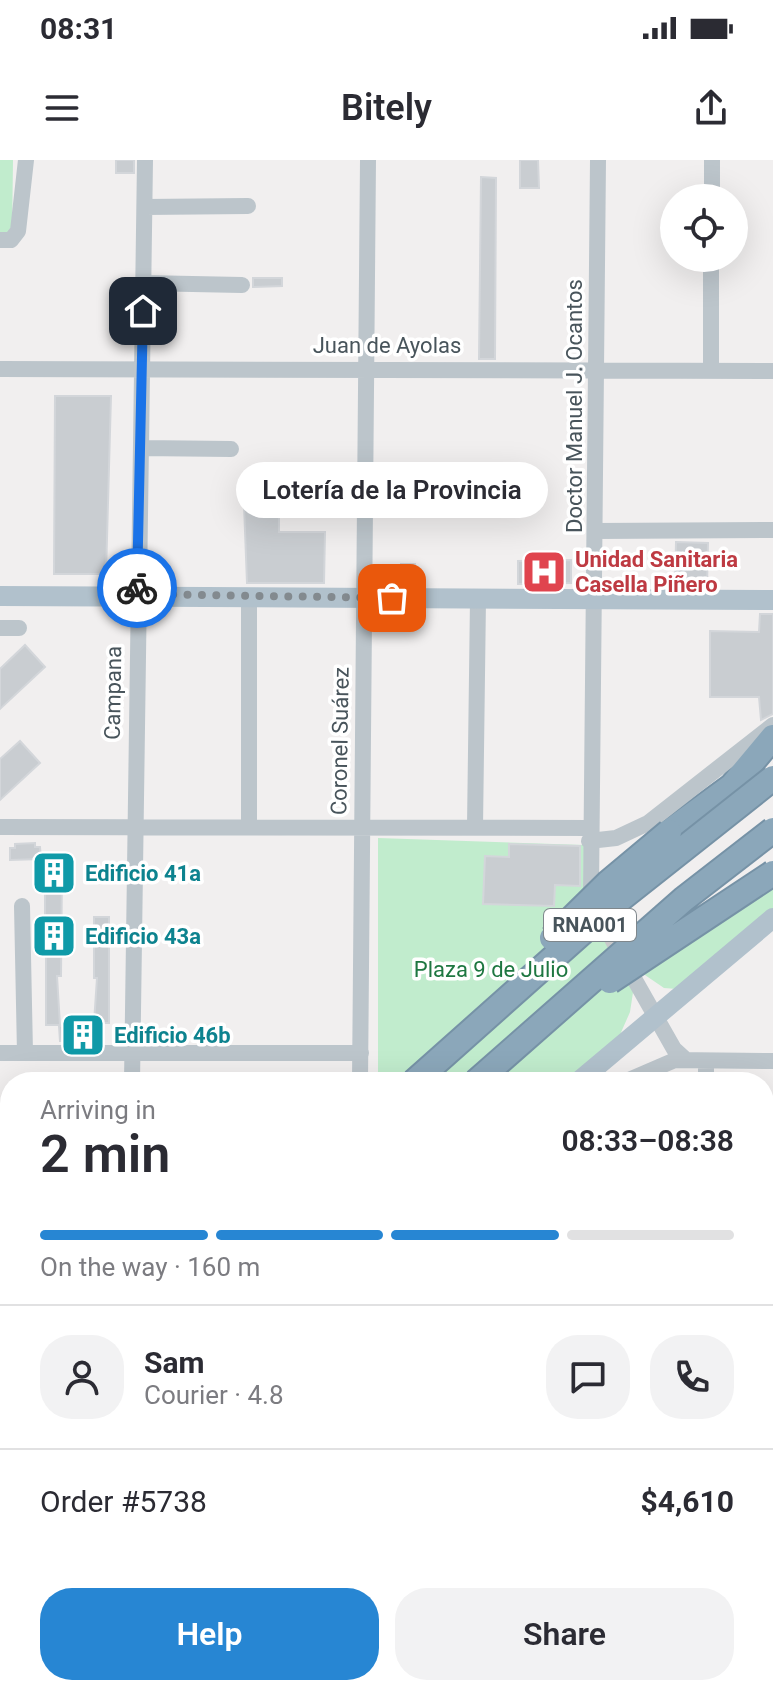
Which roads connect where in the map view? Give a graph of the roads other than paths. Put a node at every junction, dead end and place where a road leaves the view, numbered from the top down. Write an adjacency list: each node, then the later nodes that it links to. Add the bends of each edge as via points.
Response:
1 (26, 160): 9 (street, via 18,231 11,240)
2 (145, 160): 8 (street, Campana)
3 (368, 160): 14 (street, Coronel Suárez)
4 (598, 160): 15 (street, Doctor Manuel J. Ocantos)
5 (712, 160): 6 (street)
6 (712, 184)
7 (248, 206): 8 (street)
8 (145, 207): 11 (street, Campana)
9 (0, 240)
10 (711, 272): 17 (street)
11 (143, 283): 12 (street); 13 (street, Campana)
12 (242, 285)
13 (142, 367): 14 (street, Juan de Ayolas); 16 (street, Juan de Ayolas); 19 (street, Campana)
14 (365, 367): 15 (street, Juan de Ayolas); 26 (street, Coronel Suárez)
15 (595, 368): 17 (street, Juan de Ayolas); 22 (street, Doctor Manuel J. Ocantos)
16 (0, 369)
17 (711, 370): 18 (street, Juan de Ayolas)
18 (773, 371)
19 (141, 448): 20 (street); 23 (street, Campana)
20 (231, 449)
21 (773, 530): 22 (street)
22 (596, 531): 28 (street, Doctor Manuel J. Ocantos)
23 (136, 594): 24 (main road); 25 (main road); 36 (street, Campana)
24 (0, 596)
25 (249, 596): 26 (main road); 37 (street)
26 (364, 597): 27 (main road); 39 (street, Coronel Suárez)
27 (478, 599): 28 (main road); 40 (street)
28 (595, 599): 29 (main road); 42 (street, Doctor Manuel J. Ocantos)
29 (773, 600)
30 (0, 628): 31 (street)
31 (19, 628)
32 (773, 725): 42 (street, via 648,823 616,838)
33 (773, 737): 58 (highway, bridge, via 732,786 608,883)
34 (773, 778): 59 (highway, RNA001, bridge, via 615,903)
35 (773, 795): 60 (highway)
36 (134, 824): 37 (street); 38 (street); 51 (street, Campana)
37 (249, 826): 39 (street)
38 (0, 827)
39 (361, 827): 40 (street); 52 (street, Coronel Suárez)
40 (475, 827): 42 (street)
41 (773, 830): 61 (highway, bridge, via 684,899)
42 (589, 835): 44 (street, Doctor Manuel J. Ocantos)
43 (773, 873): 62 (highway, bridge, via 649,953)
44 (591, 891)
45 (22, 906): 50 (street)
46 (773, 918): 48 (main road)
47 (632, 975): 48 (street)
48 (654, 1014): 53 (street); 63 (main road)
49 (0, 1053): 50 (street)
50 (25, 1053): 51 (street)
51 (132, 1053): 52 (street); 56 (street, Campana)
52 (361, 1053): 57 (street, Coronel Suárez)
53 (686, 1060): 55 (street); 64 (street, via 664,1062)
54 (773, 1061): 55 (street)
55 (706, 1062): 65 (street)
56 (132, 1072)
57 (360, 1072)
58 (431, 1072)
59 (433, 1072)
60 (434, 1072)
61 (487, 1072)
62 (488, 1072)
63 (592, 1072)
64 (644, 1072)
65 (706, 1072)

